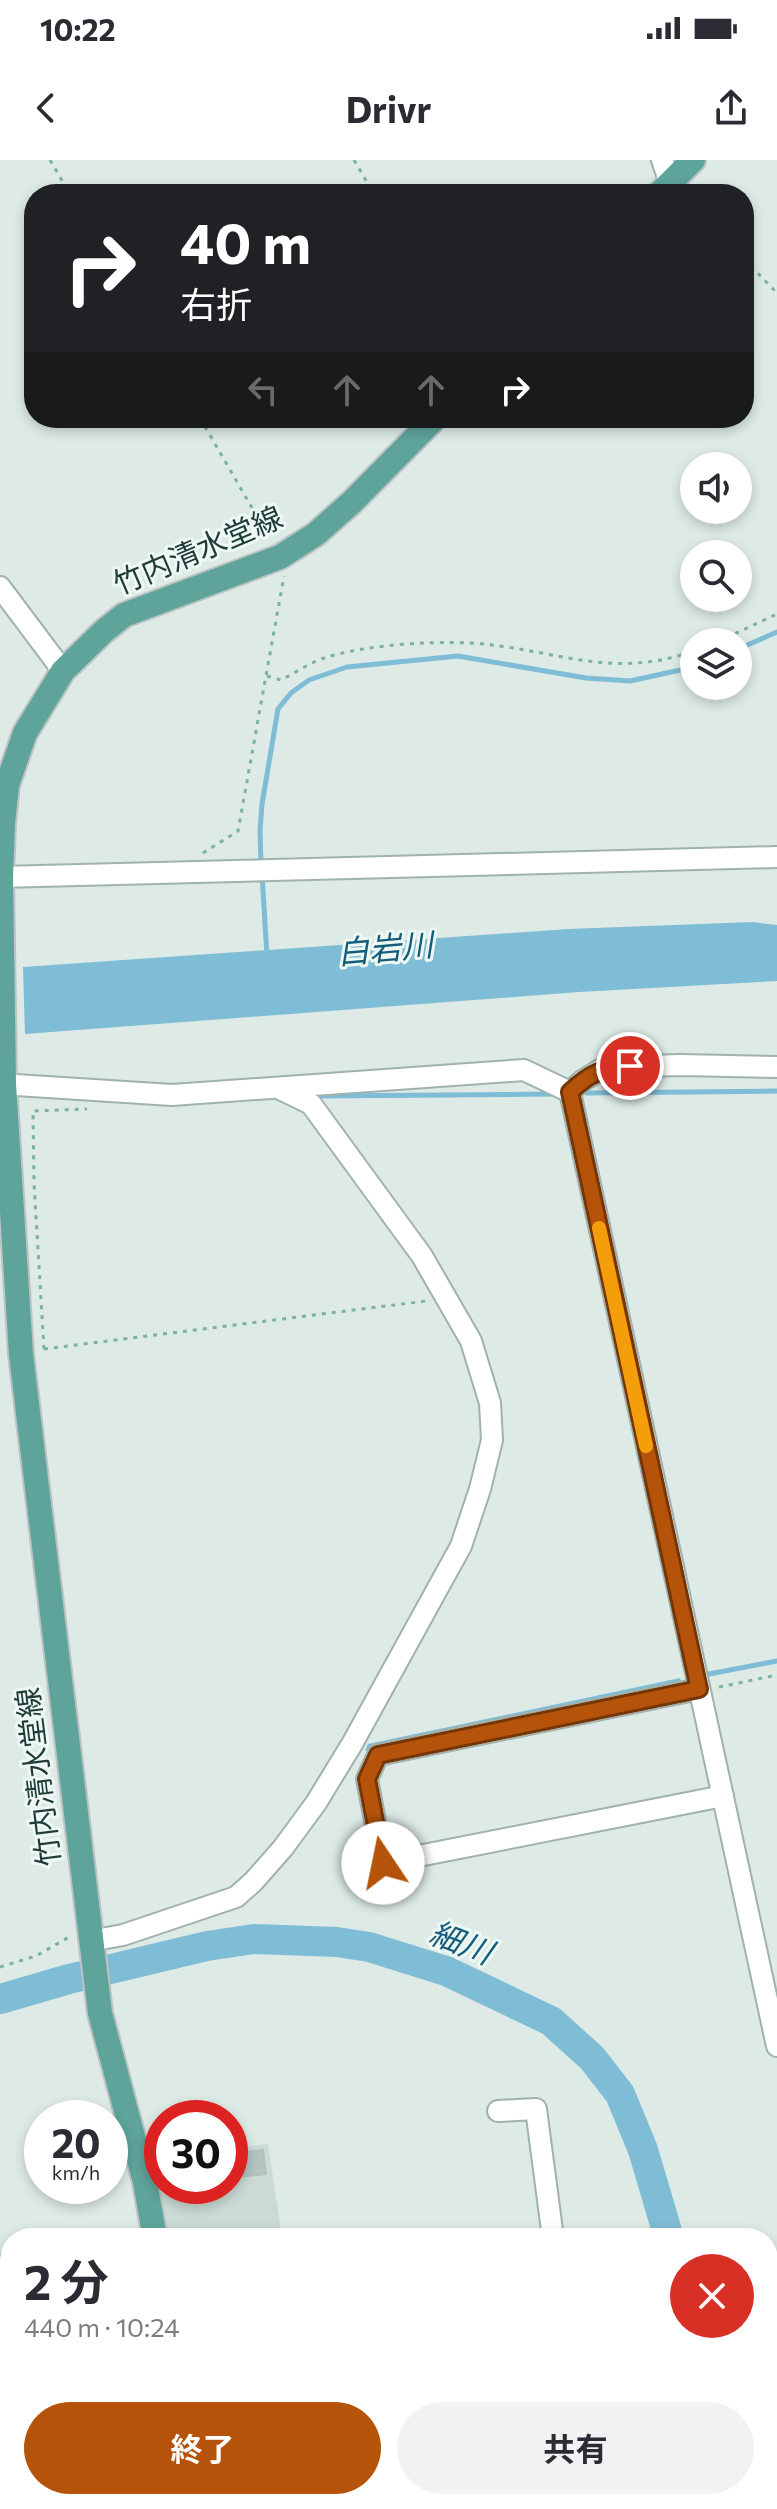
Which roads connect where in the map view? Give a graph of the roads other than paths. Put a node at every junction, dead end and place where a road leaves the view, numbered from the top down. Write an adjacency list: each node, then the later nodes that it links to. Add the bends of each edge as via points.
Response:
1 (662, 160): 3 (street)
2 (693, 160): 4 (main road)
3 (664, 184)
4 (670, 184)
5 (425, 428): 7 (main road, 竹内清水堂線, via 316,534 280,557 124,615)
6 (0, 587): 7 (street)
7 (63, 671): 9 (main road, 竹内清水堂線, via 25,733 7,785)
8 (777, 857): 9 (street)
9 (1, 877): 11 (main road, 竹内清水堂線)
10 (777, 1067): 13 (street, via 605,1067)
11 (2, 1084): 12 (street, via 172,1095); 16 (main road, 竹内清水堂線)
12 (278, 1088): 13 (street, via 524,1070); 16 (street, via 311,1104 422,1256 471,1341 490,1403 492,1440 461,1546 352,1744 283,1848 236,1897 123,1935)
13 (570, 1092): 14 (street)
14 (699, 1689): 15 (street); 15 (street, via 378,1755 367,1779 383,1863)
15 (723, 1796): 17 (street)
16 (89, 1934): 19 (main road, 竹内清水堂線, via 100,2013)
17 (777, 2046)
18 (498, 2111): 20 (street, via 536,2109)
19 (153, 2228)
20 (552, 2228)

